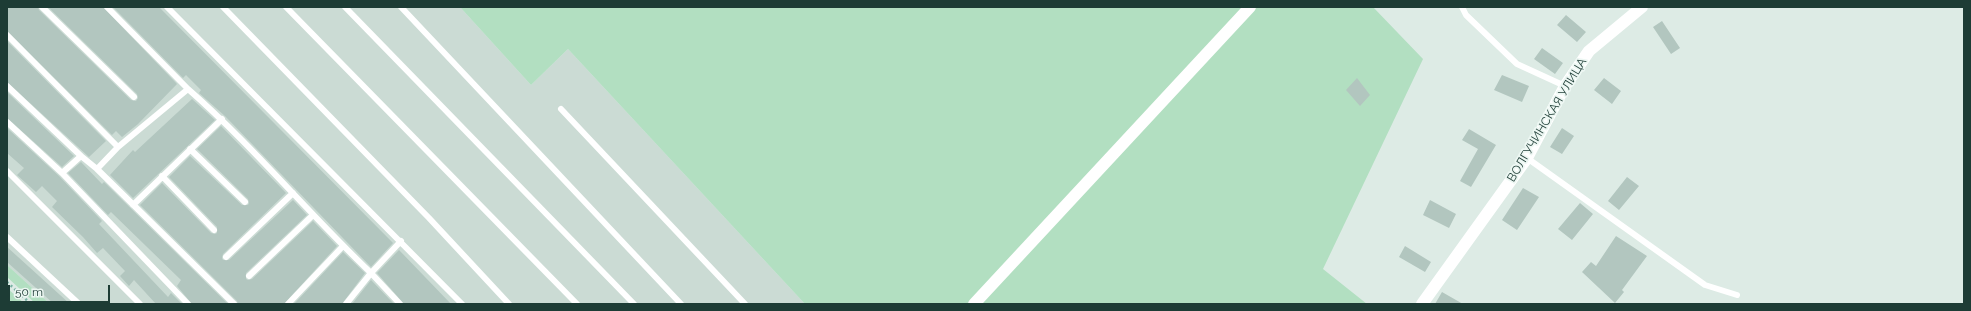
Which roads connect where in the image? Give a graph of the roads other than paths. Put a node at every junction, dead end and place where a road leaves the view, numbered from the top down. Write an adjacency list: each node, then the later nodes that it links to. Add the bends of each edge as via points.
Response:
1 (42, 7): 15 (lane)
2 (107, 7): 14 (lane)
3 (167, 7): 33 (lane)
4 (223, 7): 47 (lane, via 429,218)
5 (286, 7): 48 (lane)
6 (345, 7): 49 (lane)
7 (401, 7): 50 (lane)
8 (1250, 7): 52 (street)
9 (1462, 7): 13 (lane, via 1466,15 1517,64)
10 (1642, 7): 13 (street, ВОЛГУЧИНСКАЯ УЛИЦА, via 1589,51)
11 (7, 35): 19 (lane)
12 (7, 86): 21 (lane)
13 (1565, 86): 22 (street, ВОЛГУЧИНСКАЯ УЛИЦА)
14 (188, 89): 17 (lane); 19 (lane)
15 (134, 97)
16 (561, 109): 51 (lane)
17 (222, 119): 20 (lane); 27 (lane)
18 (7, 122): 25 (lane)
19 (118, 147): 23 (lane)
20 (190, 149): 26 (lane); 28 (lane)
21 (81, 156): 23 (lane); 25 (lane)
22 (1527, 158): 38 (lane, via 1705,284); 53 (street, ВОЛГУЧИНСКАЯ УЛИЦА)
23 (97, 169): 29 (lane)
24 (7, 171): 40 (lane)
25 (62, 172): 41 (lane)
26 (162, 176): 29 (lane); 31 (lane)
27 (293, 193): 30 (lane); 35 (lane)
28 (245, 202)
29 (133, 205): 42 (lane)
30 (313, 215): 34 (lane); 37 (lane)
31 (214, 230)
32 (7, 237): 39 (lane)
33 (401, 241): 36 (lane); 46 (lane)
34 (343, 246): 36 (lane); 43 (lane)
35 (226, 257)
36 (371, 273): 44 (lane); 45 (lane)
37 (249, 276)
38 (1736, 295)
39 (79, 304)
40 (140, 304)
41 (188, 304)
42 (234, 304)
43 (288, 304)
44 (346, 304)
45 (400, 304)
46 (462, 304)
47 (509, 304)
48 (577, 304)
49 (634, 304)
50 (681, 304)
51 (745, 304)
52 (974, 304)
53 (1422, 304)

